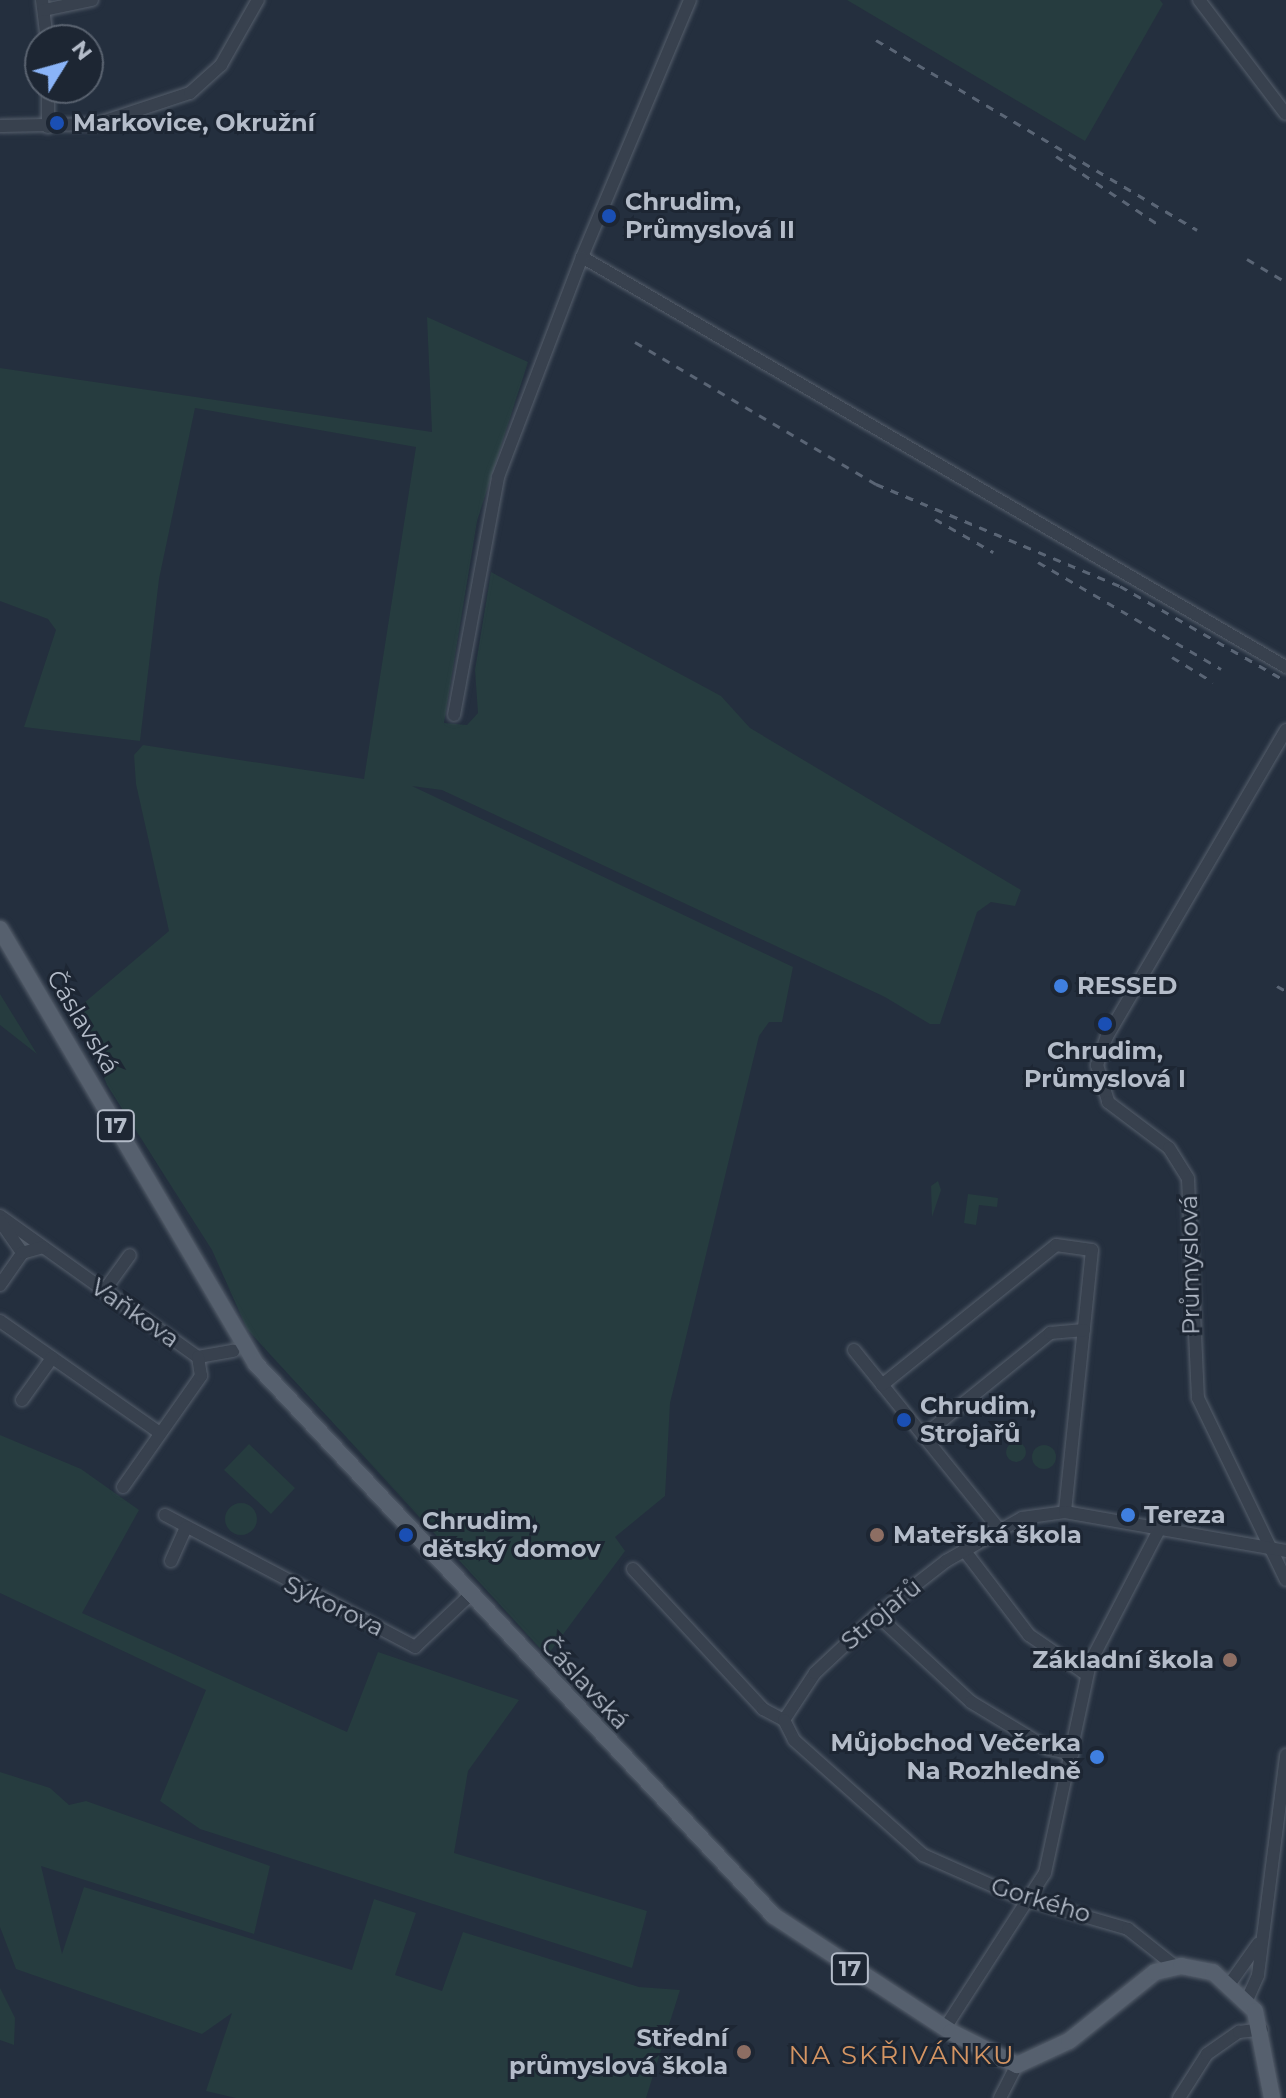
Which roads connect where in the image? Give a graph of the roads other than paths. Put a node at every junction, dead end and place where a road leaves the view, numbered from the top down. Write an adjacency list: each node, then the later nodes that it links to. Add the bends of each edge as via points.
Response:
1 (92, 0): 5 (street)
2 (258, 0): 9 (street, via 221,65 190,93 104,122)
3 (690, 0): 10 (street)
4 (1199, 0): 7 (street)
5 (43, 5)
6 (48, 104): 9 (street)
7 (1286, 114)
8 (0, 126): 9 (street)
9 (48, 127)
10 (582, 257): 11 (street); 12 (street, via 498,477)
11 (1286, 667)
12 (454, 715)
13 (1286, 730): 39 (street, Průmyslová, via 1107,1036 1097,1065 1108,1102 1169,1148 1188,1179 1198,1398)
14 (0, 929): 23 (main road, Čáslavská / 17)
15 (0, 1219): 16 (street, Vaňkova); 17 (street)
16 (43, 1247): 17 (street); 20 (street, Vaňkova)
17 (22, 1253): 19 (street)
18 (130, 1255): 20 (street)
19 (0, 1285)
20 (104, 1291): 25 (street, Vaňkova)
21 (0, 1321): 26 (street)
22 (1084, 1330): 28 (street, via 1092,1250 1056,1245); 31 (street, via 1050,1333); 33 (street)
23 (237, 1347): 25 (street, Vaňkova); 27 (street); 44 (main road, Čáslavská / 17)
24 (854, 1350): 28 (street)
25 (198, 1357): 27 (street)
26 (52, 1358): 29 (street); 30 (street)
27 (201, 1376): 30 (street)
28 (882, 1385): 31 (street)
29 (22, 1400)
30 (160, 1433): 32 (street)
31 (923, 1436): 36 (street)
32 (123, 1487)
33 (1065, 1512): 36 (street, Strojařů); 37 (street, Strojařů)
34 (165, 1515): 35 (street, Sýkorova)
35 (186, 1527): 41 (street); 44 (street, Sýkorova, via 415,1647)
36 (998, 1528): 38 (street, Strojařů)
37 (1159, 1530): 39 (street, Strojařů); 46 (street)
38 (964, 1550): 45 (street, Strojařů); 46 (street, via 1029,1635)
39 (1270, 1550): 40 (street, Strojařů); 43 (street, Průmyslová)
40 (1286, 1551)
41 (171, 1561)
42 (633, 1569): 47 (street, Gorkého, via 763,1709)
43 (1286, 1580)
44 (471, 1594): 55 (main road, Čáslavská / 17, via 774,1916)
45 (877, 1615): 47 (street, Strojařů, via 815,1673); 48 (street, via 971,1702 1052,1750)
46 (1086, 1674): 48 (street)
47 (784, 1720): 50 (street, Gorkého, via 794,1740 923,1855)
48 (1072, 1754): 50 (street, via 1055,1848)
49 (1286, 1755): 51 (street)
50 (1032, 1897): 52 (street, Gorkého, via 1128,1929); 55 (street)
51 (1261, 1929): 53 (street, via 1248,1967); 54 (street, via 1258,1975)
52 (1176, 1967): 53 (main road, via 1198,1967); 57 (main road, via 1147,1976 1069,2041)
53 (1231, 1982): 54 (main road)
54 (1247, 2000): 56 (main road)
55 (945, 2028): 57 (main road, Čáslavská / 17)
56 (1262, 2029): 59 (street, via 1222,2044 1196,2066); 60 (main road)
57 (1017, 2065): 58 (street)
58 (1000, 2098)
59 (1179, 2098)
60 (1272, 2098)

